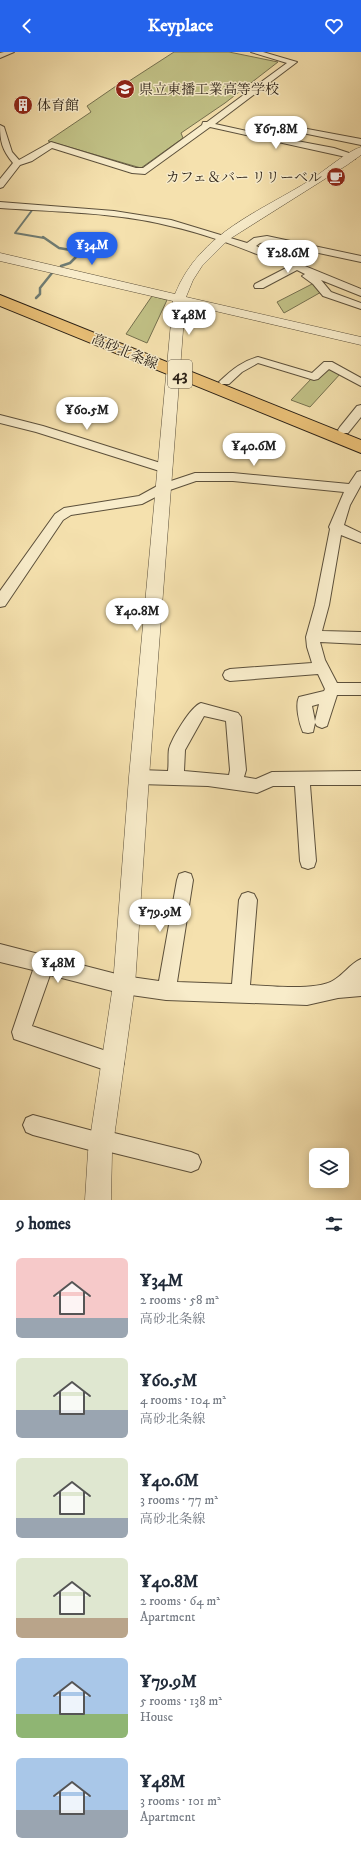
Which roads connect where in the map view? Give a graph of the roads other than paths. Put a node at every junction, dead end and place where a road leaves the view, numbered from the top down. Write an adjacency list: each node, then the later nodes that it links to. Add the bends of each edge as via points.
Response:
1 (10, 52): 3 (street)
2 (255, 52): 4 (street, via 291,58 293,62)
3 (0, 56)
4 (206, 124): 6 (street); 9 (street, via 145,171 135,172 51,145 29,159)
5 (0, 128): 9 (street, via 8,152)
6 (276, 140): 7 (street, via 286,126 344,135); 8 (street)
7 (361, 142)
8 (357, 154): 12 (street)
9 (17, 163): 10 (street)
10 (0, 185)
11 (0, 205): 12 (street, via 114,214 171,223)
12 (221, 238): 13 (street); 20 (street, via 190,272)
13 (249, 247): 15 (street, via 257,240 267,238); 16 (street)
14 (0, 257): 20 (street)
15 (361, 259)
16 (294, 268): 17 (street); 19 (street); 22 (street, via 313,279 328,294)
17 (259, 286)
18 (0, 291): 24 (main road, 高砂北条線 / 43)
19 (361, 293)
20 (179, 299): 23 (street); 24 (street)
21 (0, 300): 24 (main road, 高砂北条線 / 43)
22 (361, 306)
23 (361, 341)
24 (175, 367): 25 (main road, 高砂北条線 / 43); 31 (main road, 高砂北条線 / 43); 32 (street)
25 (225, 382): 26 (street, via 249,363 261,360 314,377 328,364); 29 (main road, 高砂北条線 / 43)
26 (361, 383)
27 (361, 409): 29 (street)
28 (0, 419): 32 (street)
29 (344, 430): 30 (main road, 高砂北条線 / 43)
30 (361, 437)
31 (361, 447)
32 (166, 469): 34 (street)
33 (361, 475): 35 (street)
34 (163, 488): 35 (street, via 195,477 233,477); 38 (street, via 135,502 82,507 59,517); 45 (street)
35 (350, 488): 36 (street)
36 (335, 527): 37 (street); 39 (street)
37 (361, 538)
38 (0, 602)
39 (314, 636): 40 (street); 41 (street, via 313,640)
40 (361, 638)
41 (323, 668): 42 (street); 44 (street)
42 (230, 675)
43 (361, 689): 44 (street)
44 (331, 693): 44 (street, via 304,701 315,725)
45 (139, 777): 46 (street); 56 (street)
46 (176, 778): 49 (street); 49 (street, via 177,749 201,709 233,717 238,770)
47 (361, 778): 48 (street)
48 (302, 779): 49 (street, via 272,779 257,786); 50 (street)
49 (234, 783)
50 (308, 861)
51 (185, 880): 59 (street)
52 (248, 900): 60 (street)
53 (0, 953): 54 (street)
54 (44, 965): 56 (street); 61 (street, via 21,1032)
55 (361, 968): 58 (street)
56 (124, 985): 59 (street); 61 (street)
57 (361, 987): 58 (street)
58 (338, 989): 60 (street, via 307,996)
59 (166, 991): 60 (street)
60 (240, 994)
61 (114, 1062): 63 (street)
62 (33, 1124): 63 (street)
63 (102, 1142): 64 (street); 65 (street)
64 (191, 1162)
65 (98, 1200)

